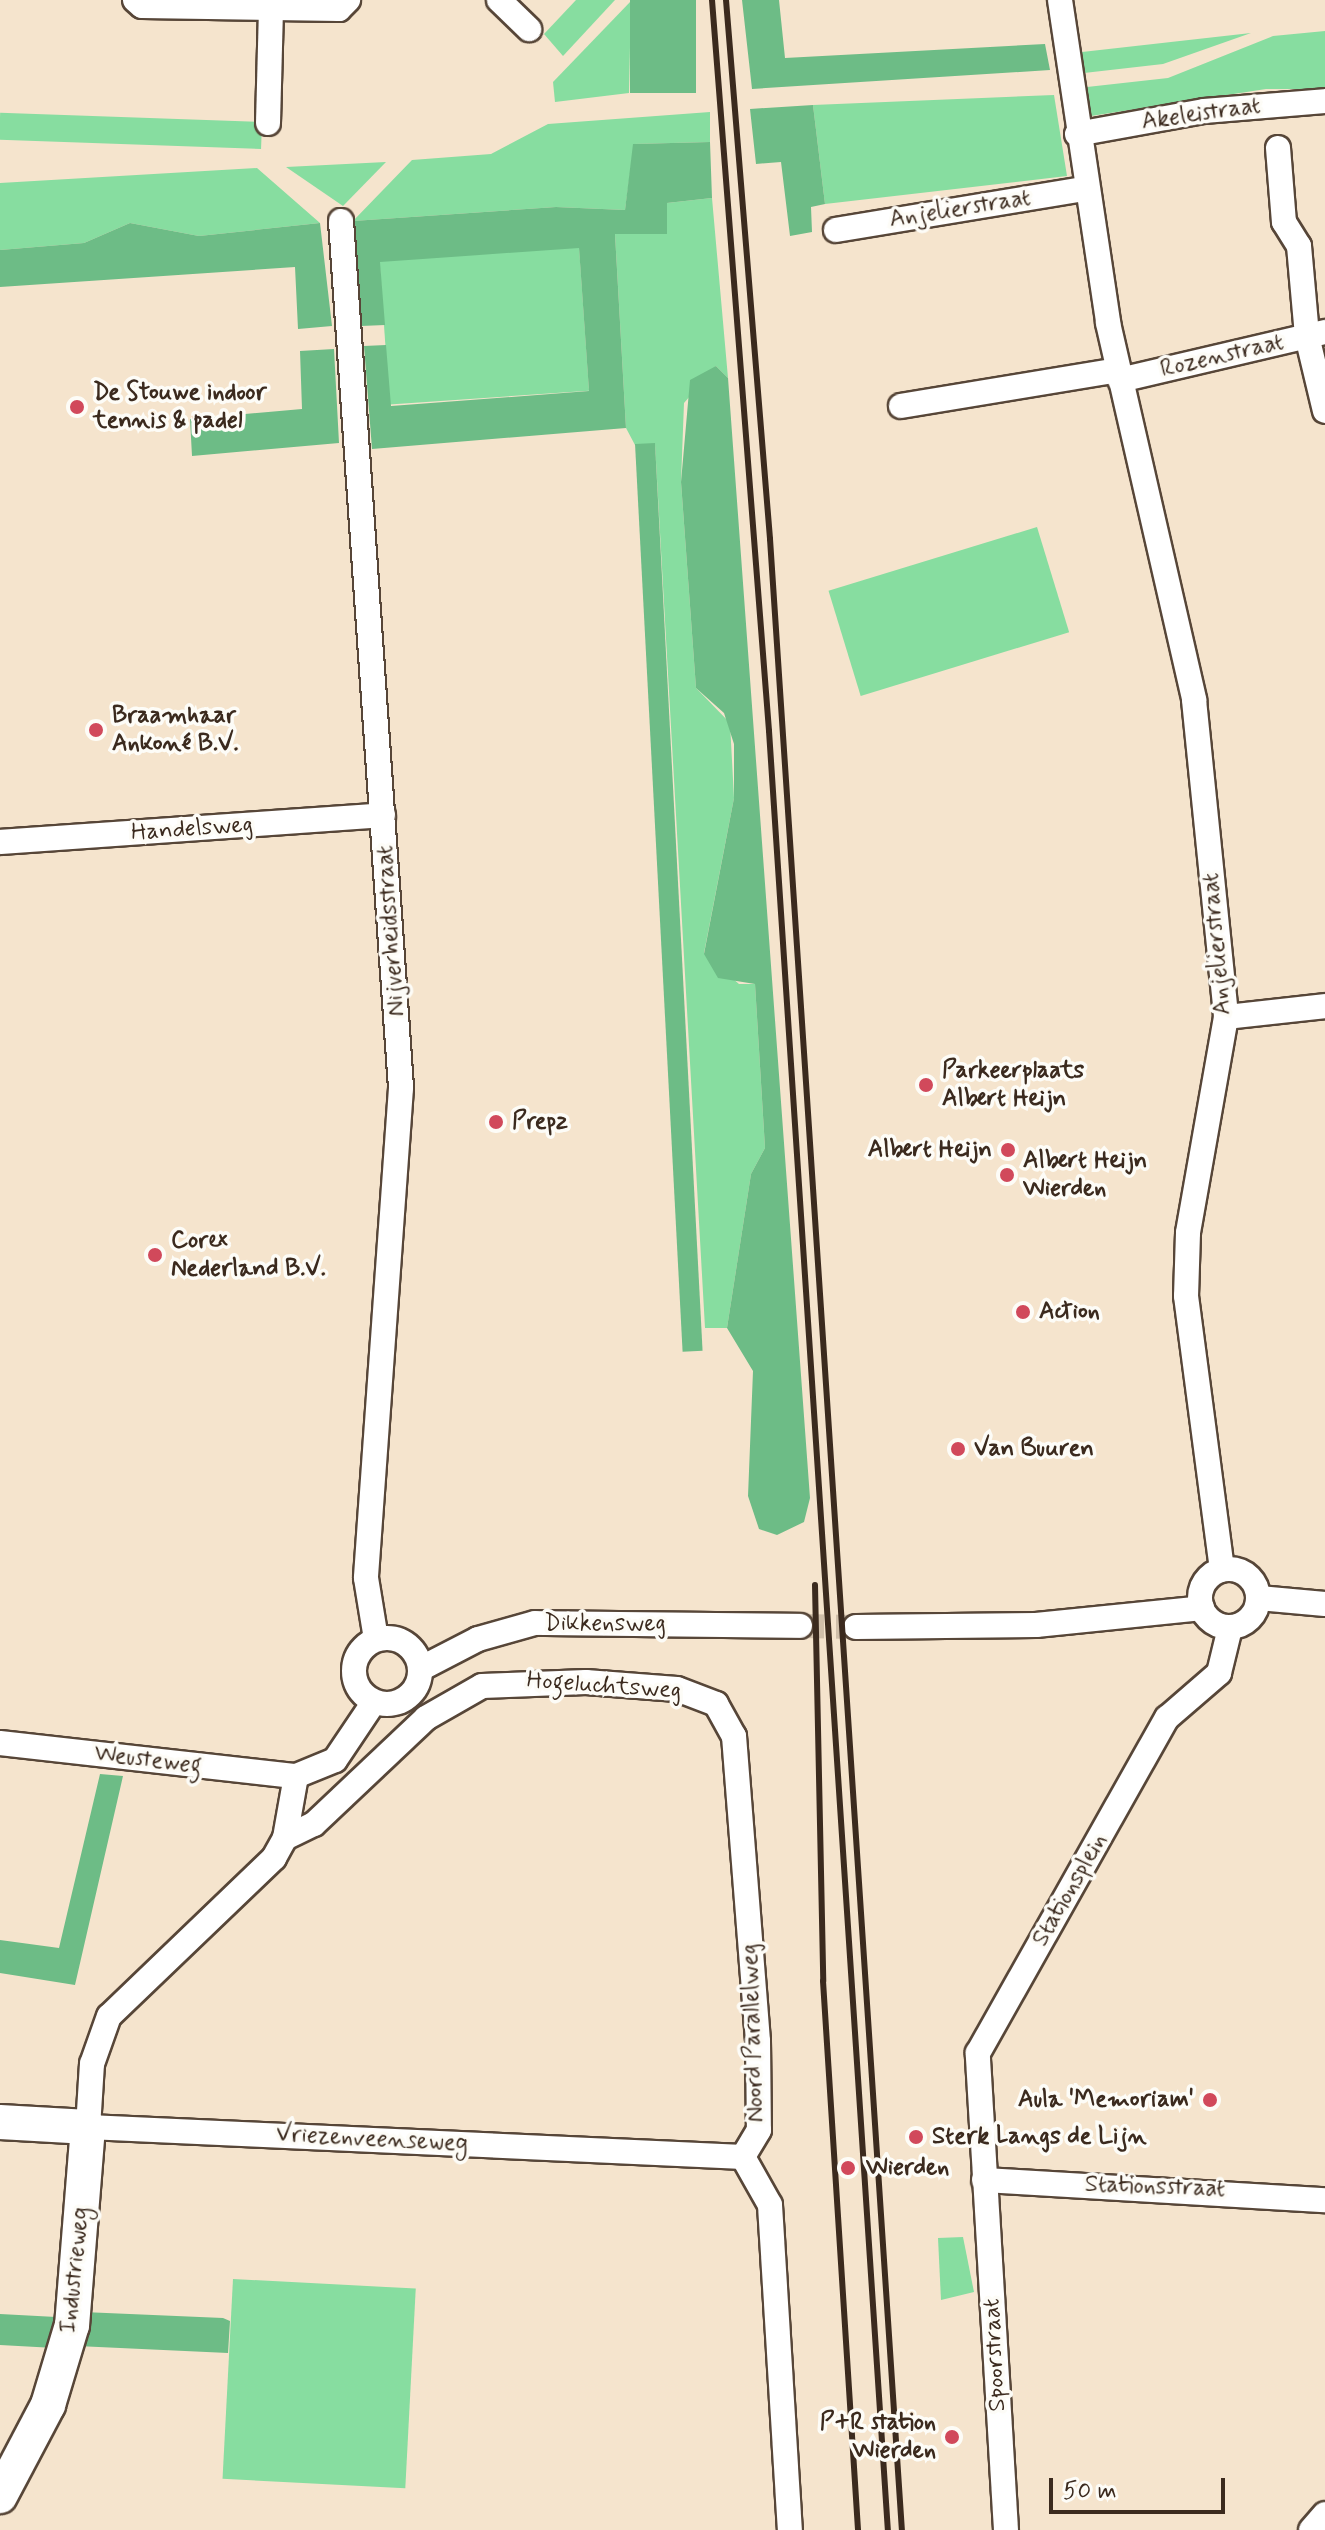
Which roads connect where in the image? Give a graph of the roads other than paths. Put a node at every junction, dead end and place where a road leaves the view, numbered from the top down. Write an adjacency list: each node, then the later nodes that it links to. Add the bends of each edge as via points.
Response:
1 (135, 0): 5 (street, via 142,6)
2 (348, 0): 5 (street, via 339,9)
3 (499, 0): 6 (street)
4 (1060, 0): 9 (street, Anjelierstraat)
5 (271, 8): 8 (street)
6 (529, 29)
7 (1325, 101): 9 (street, Akeleistraat, via 1204,111)
8 (268, 123)
9 (1077, 134): 11 (street, Anjelierstraat)
10 (1278, 148): 14 (street, via 1284,222 1299,246)
11 (1085, 189): 13 (street, Anjelierstraat); 15 (street, Anjelierstraat)
12 (341, 221): 18 (street, Nijverheidsstraat)
13 (836, 230)
14 (1316, 334): 15 (street, Rozenstraat); 17 (street)
15 (1119, 375): 16 (street); 21 (street, Anjelierstraat, via 1190,674)
16 (901, 406)
17 (1325, 411)
18 (383, 815): 19 (street, Handelsweg); 29 (street, Nijverheidsstraat, via 401,1088 366,1578)
19 (0, 842)
20 (1325, 1006): 21 (street)
21 (1226, 1017): 22 (street, Anjelierstraat, via 1186,1273 1200,1436)
22 (1222, 1570): 23 (street, via 1244,1573); 25 (street, via 1202,1588)
23 (1259, 1598): 24 (street); 28 (street, via 1252,1617)
24 (1325, 1604)
25 (1202, 1608): 27 (street, via 1036,1625); 28 (street)
26 (800, 1626): 30 (street, Dikkensweg, via 535,1623 478,1639)
27 (856, 1627)
28 (1230, 1628): 39 (street, Stationsplein, via 1219,1673 1167,1718 978,2053)
29 (376, 1639): 30 (street, via 405,1643); 31 (street, via 353,1670)
30 (420, 1669): 31 (street, via 408,1697)
31 (374, 1702): 34 (street, via 335,1760)
32 (728, 1718): 35 (street, Hogeluchtsweg, via 702,1695 677,1689 527,1679 482,1686 426,1718 314,1824); 38 (street, Noord Parallelweg, via 760,2088 759,2130)
33 (0, 1743): 34 (street, Weusteweg)
34 (296, 1776): 35 (street, Hogeluchtsweg)
35 (285, 1838): 37 (street, Hogeluchtsweg, via 274,1858 109,2016 92,2064)
36 (0, 2122): 37 (main road, Vriezenveenseweg)
37 (88, 2127): 38 (street, Vriezenveenseweg); 41 (main road, Industrieweg, via 72,2325 48,2405)
38 (743, 2157): 43 (street, Noord Parallelweg, via 770,2205)
39 (984, 2180): 40 (street, Stationsstraat, via 1129,2184); 44 (street, Spoorstraat)
40 (1325, 2200)
41 (0, 2496)
42 (1325, 2514): 45 (street)
43 (790, 2530)
44 (1006, 2530)
45 (1311, 2530)

